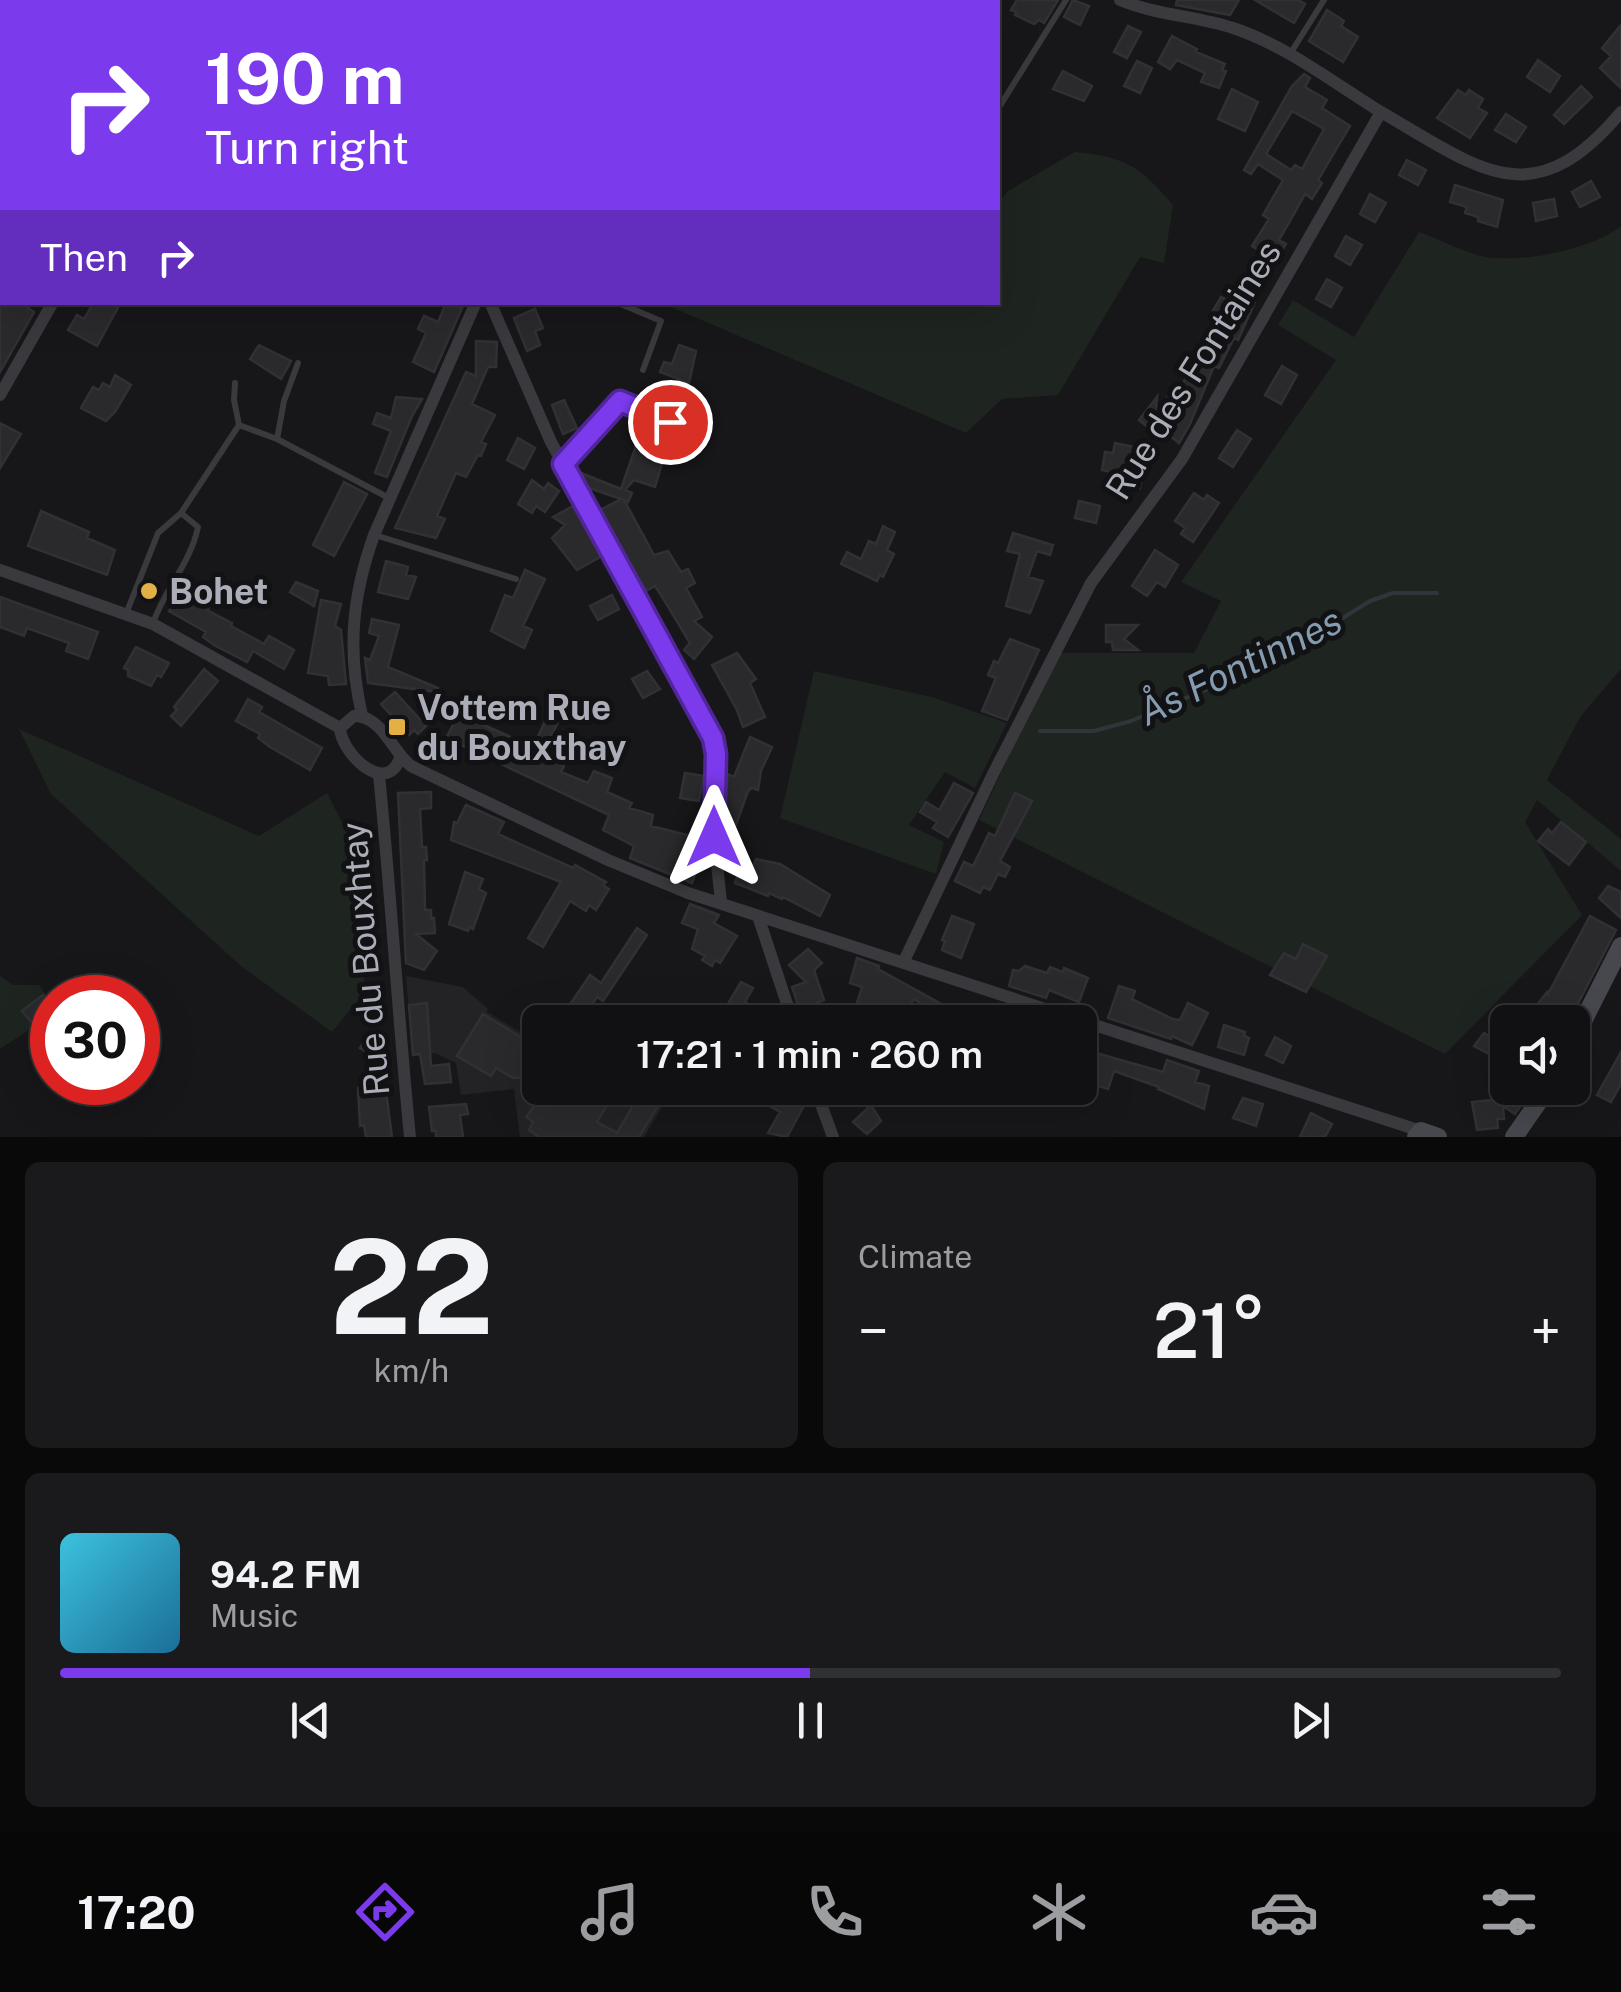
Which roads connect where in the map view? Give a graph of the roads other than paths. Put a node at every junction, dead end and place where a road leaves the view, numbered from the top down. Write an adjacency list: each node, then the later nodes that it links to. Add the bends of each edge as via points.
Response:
1 (1066, 0): 5 (lane)
2 (1120, 0): 4 (street, via 1232,28)
3 (1324, 0): 4 (lane)
4 (1289, 56): 6 (street)
5 (1000, 106)
6 (1381, 112): 7 (street, via 1466,161 1514,175 1556,168 1579,156); 34 (street, Rue des Fontaines, via 1182,460 1091,583)
7 (1621, 112)
8 (51, 305): 15 (street)
9 (475, 305): 20 (street)
10 (491, 305): 19 (street)
11 (623, 305): 13 (lane, via 660,321)
12 (298, 362): 18 (lane)
13 (643, 370)
14 (235, 383): 16 (lane)
15 (0, 395)
16 (239, 425): 18 (lane); 21 (lane)
17 (690, 428): 19 (lane, via 620,401)
18 (276, 439): 20 (lane)
19 (563, 464): 31 (street, via 713,738)
20 (390, 498): 22 (street)
21 (180, 514): 25 (lane, via 158,533); 26 (lane, via 198,527 194,548)
22 (374, 535): 24 (lane); 27 (street, via 353,617)
23 (0, 570): 25 (street)
24 (516, 579)
25 (126, 614): 26 (street)
26 (153, 624): 28 (street)
27 (362, 716): 28 (street); 29 (street, via 398,748)
28 (340, 728): 30 (street, via 346,747)
29 (400, 758): 30 (street, via 393,771); 31 (street, via 608,860)
30 (379, 775): 40 (street, Rue du Bouxhtay)
31 (721, 902): 32 (street)
32 (758, 916): 34 (street); 35 (street)
33 (1621, 946): 36 (street)
34 (904, 961): 39 (street)
35 (787, 1005)
36 (1590, 1007)
37 (822, 1105): 41 (street)
38 (1536, 1105): 42 (street)
39 (1425, 1135)
40 (410, 1137)
41 (833, 1137)
42 (1514, 1137)

